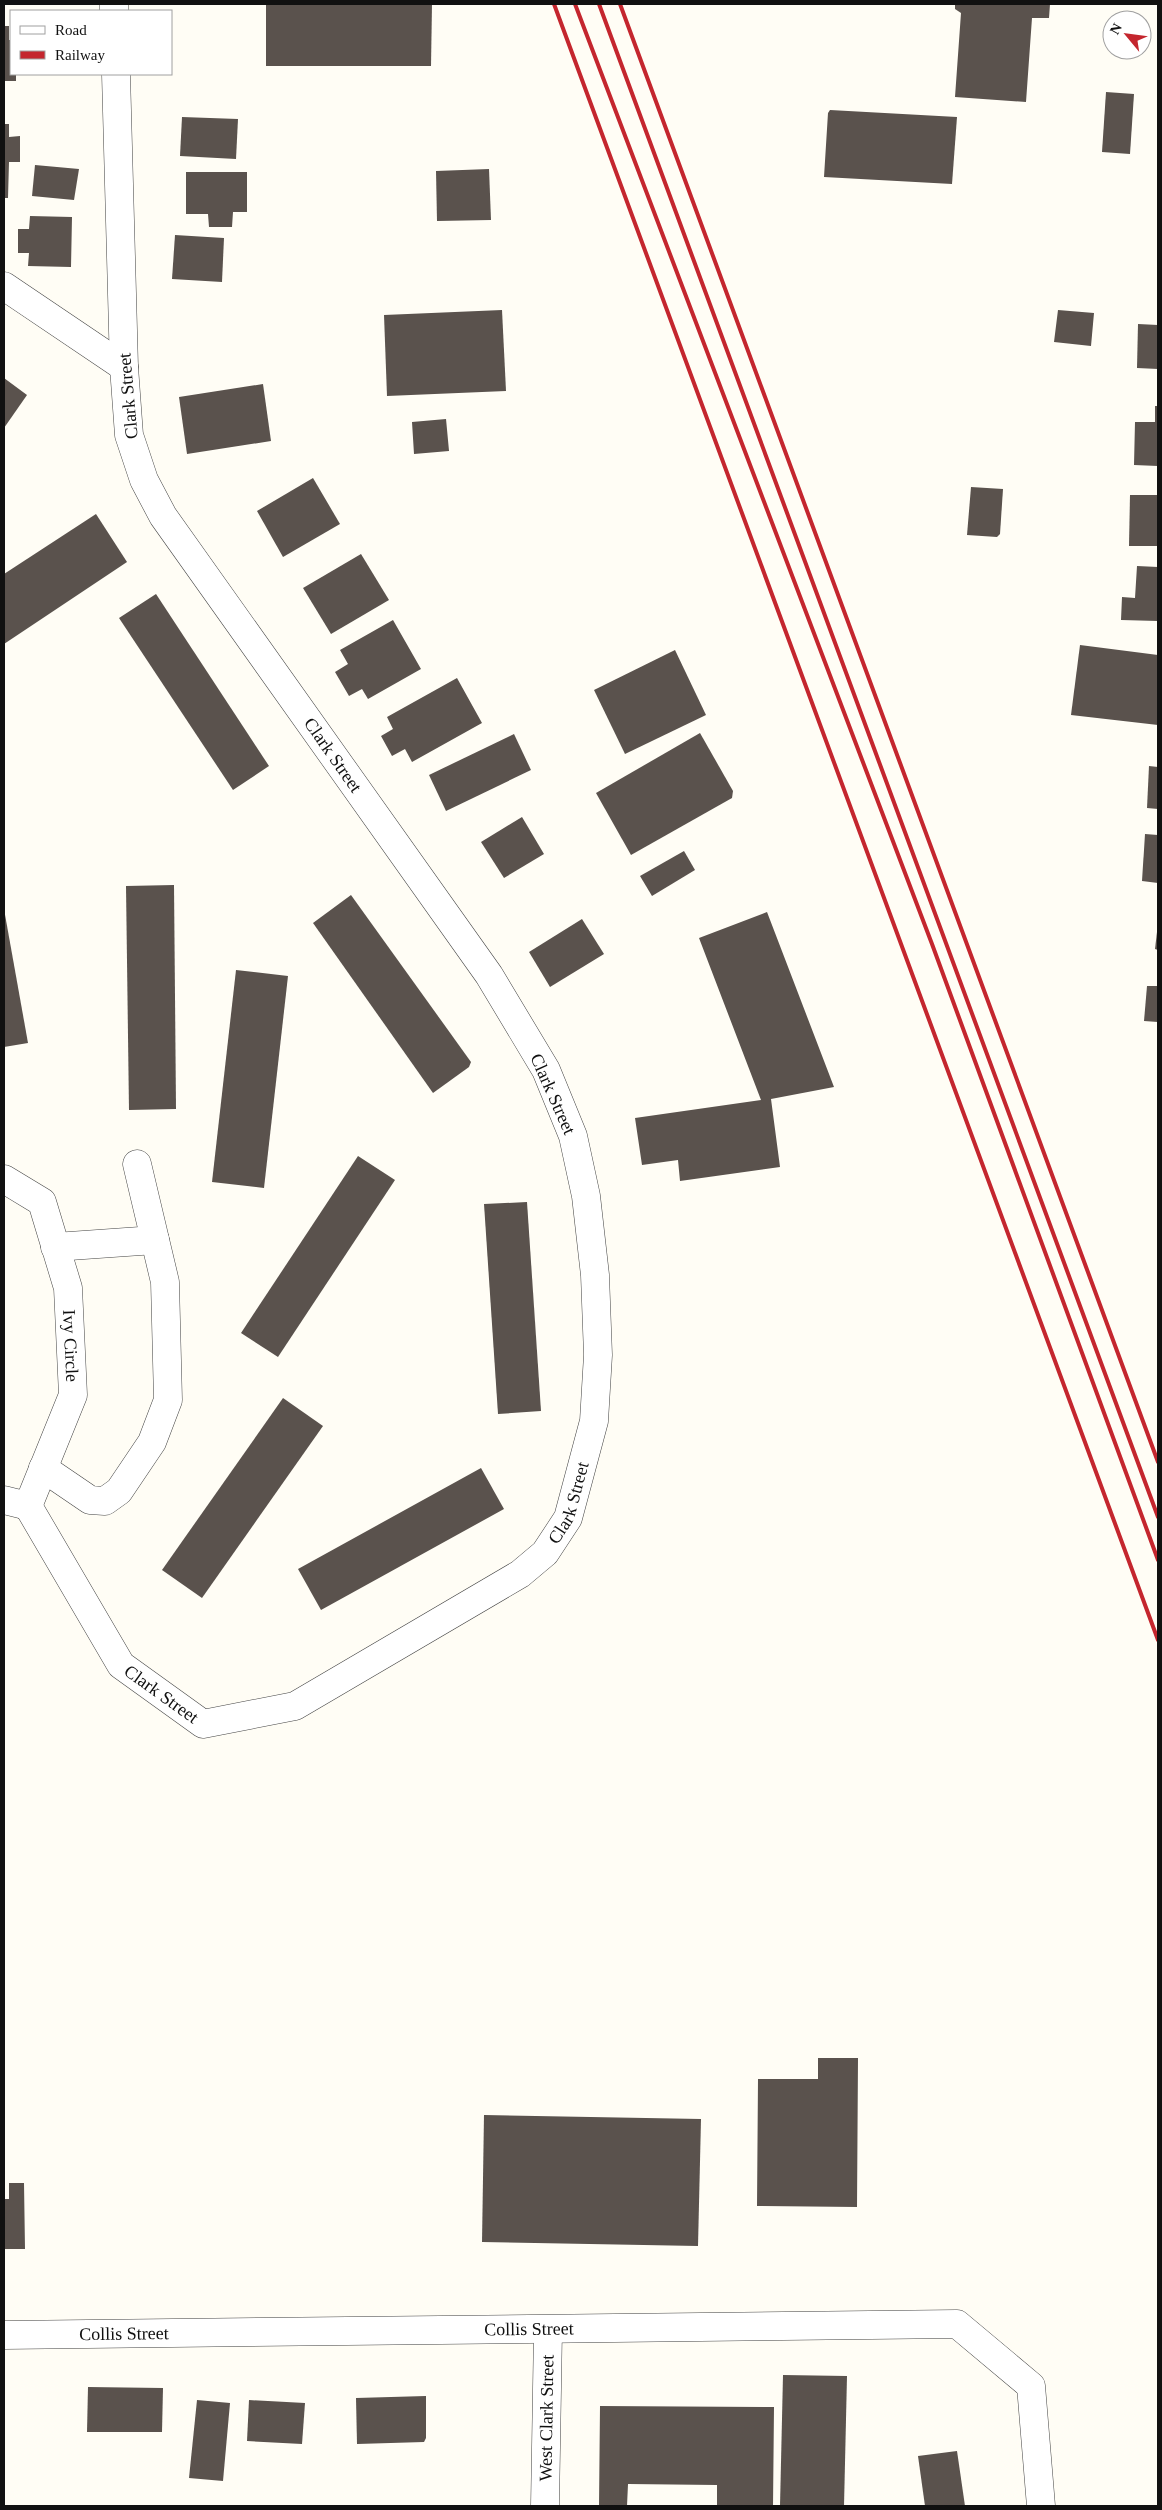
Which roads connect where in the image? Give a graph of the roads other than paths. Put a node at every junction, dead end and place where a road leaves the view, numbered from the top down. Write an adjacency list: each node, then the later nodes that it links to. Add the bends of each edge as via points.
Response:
1 (116, 75): 3 (street, Clark Street)
2 (4, 286): 3 (street)
3 (124, 367): 9 (street, Clark Street, via 129,435 144,480 163,516 489,976 546,1070 573,1136 586,1196 595,1275 598,1355 594,1421 568,1518 545,1553 520,1574 295,1706 203,1724 121,1665)
4 (138, 1164): 6 (street)
5 (4, 1179): 7 (street, Ivy Circle, via 42,1202)
6 (155, 1240): 7 (street); 8 (street, via 165,1282 168,1400 152,1442 119,1491 106,1501 90,1500)
7 (56, 1247): 8 (street, Ivy Circle, via 68,1288 73,1394)
8 (43, 1468): 9 (street, Ivy Circle)
9 (16, 1503)
10 (548, 2330): 11 (street, Collis Street); 12 (street, West Clark Street); 13 (street, Collis Street, via 957,2324 1031,2386)
11 (4, 2335)
12 (545, 2506)
13 (1041, 2506)

